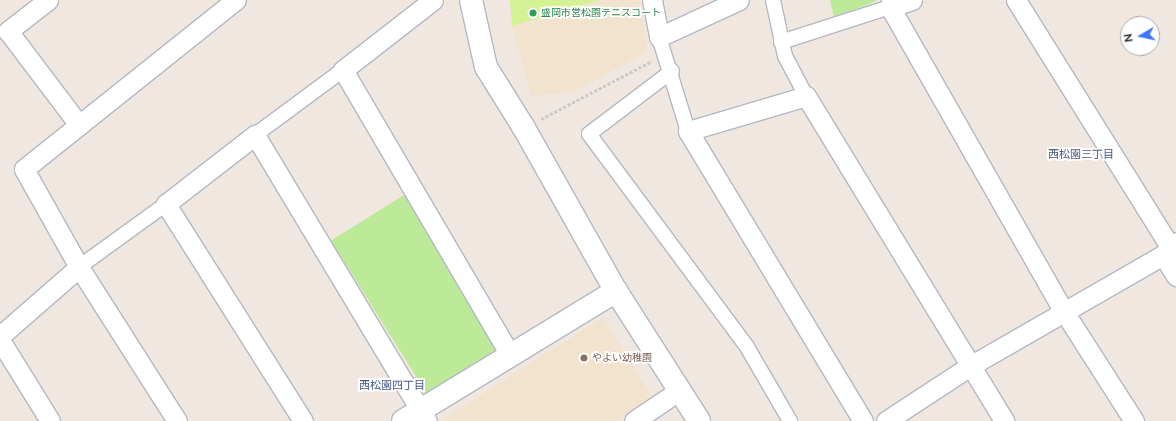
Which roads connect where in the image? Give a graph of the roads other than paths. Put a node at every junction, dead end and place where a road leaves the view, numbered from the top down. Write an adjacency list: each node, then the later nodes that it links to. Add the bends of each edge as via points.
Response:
1 (48, 0): 16 (street, via 8,31)
2 (236, 0): 16 (street)
3 (433, 0): 13 (street)
4 (471, 0): 23 (street, via 486,67 524,128)
5 (652, 0): 12 (street)
6 (739, 0): 12 (street)
7 (773, 0): 11 (street)
8 (912, 0): 10 (street)
9 (1016, 0): 20 (street)
10 (890, 4): 11 (street); 24 (street)
11 (781, 42): 15 (street)
12 (663, 45): 14 (street)
13 (343, 70): 18 (street); 27 (street)
14 (672, 71): 17 (street); 36 (street, via 589,134 747,347)
15 (806, 96): 17 (street); 28 (street)
16 (79, 125): 21 (street, via 24,169)
17 (688, 131): 37 (street)
18 (255, 135): 19 (street); 30 (street)
19 (166, 204): 21 (street); 33 (street)
20 (1170, 248): 22 (street); 24 (street)
21 (79, 267): 25 (street); 32 (street)
22 (1176, 276)
23 (616, 291): 27 (street); 29 (street)
24 (1063, 310): 28 (street); 40 (street)
25 (0, 336)
26 (0, 340): 31 (street)
27 (510, 355): 30 (street)
28 (970, 366): 38 (street); 39 (street)
29 (680, 390): 34 (street); 35 (street)
30 (417, 417)
31 (50, 421)
32 (177, 421)
33 (303, 421)
34 (634, 421)
35 (699, 421)
36 (790, 421)
37 (863, 421)
38 (886, 421)
39 (1004, 421)
40 (1134, 421)

